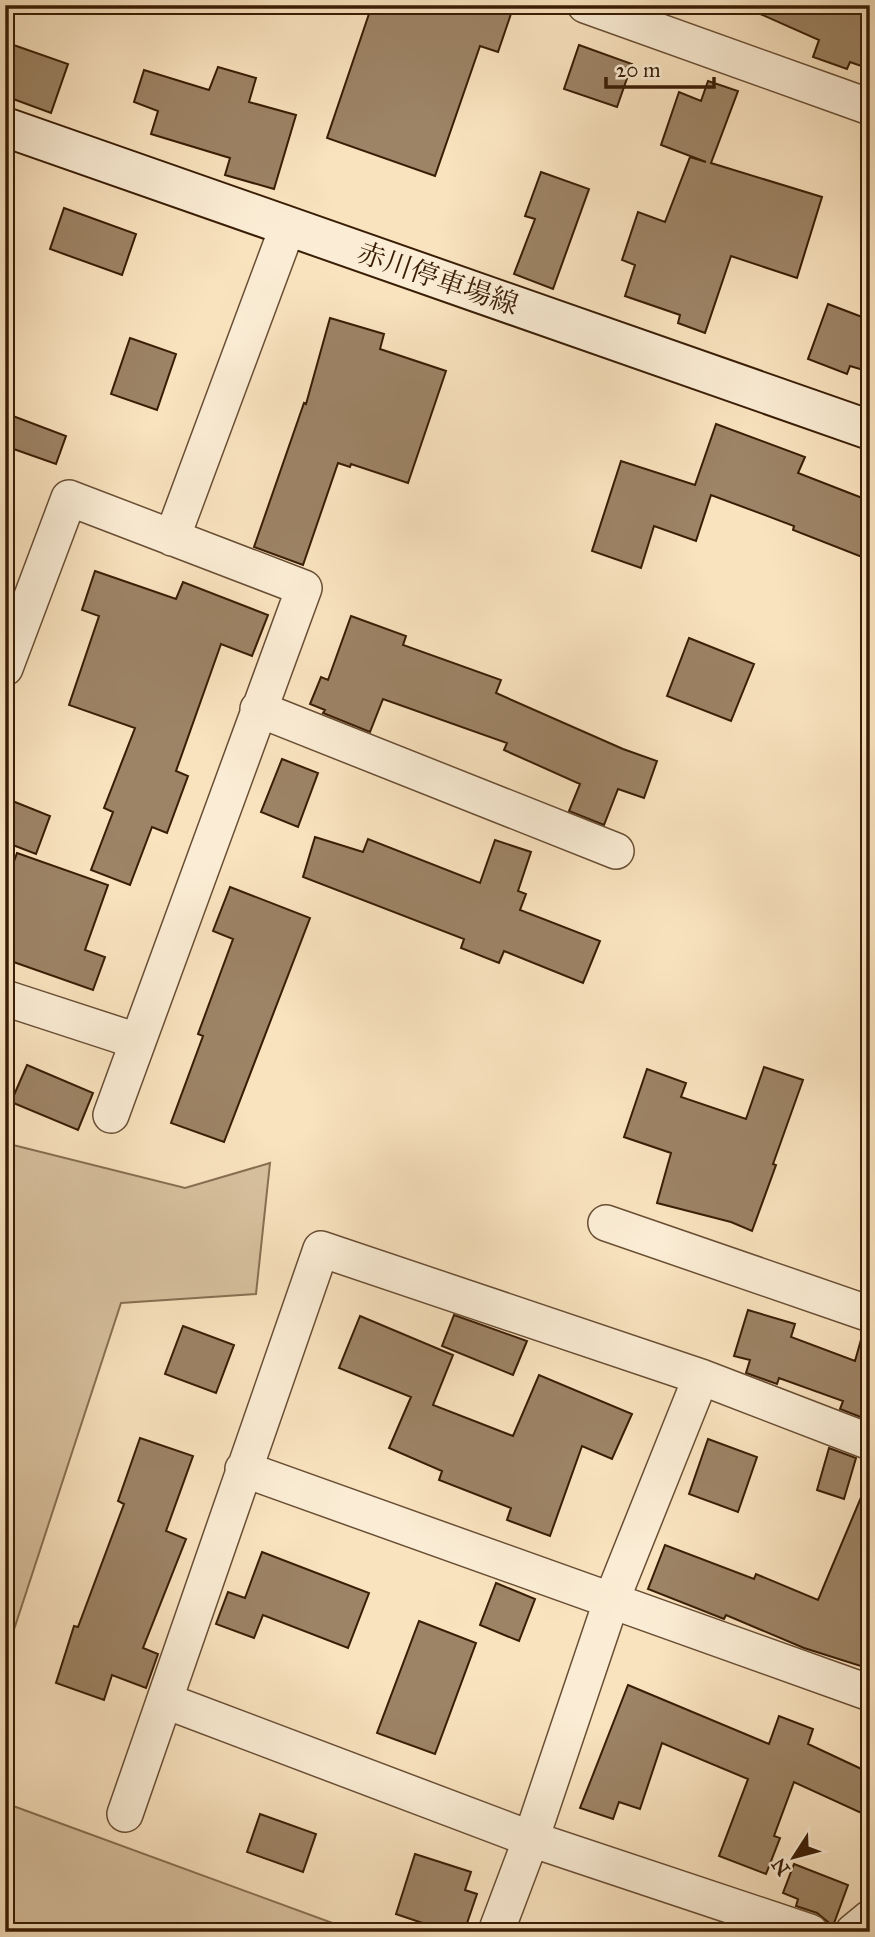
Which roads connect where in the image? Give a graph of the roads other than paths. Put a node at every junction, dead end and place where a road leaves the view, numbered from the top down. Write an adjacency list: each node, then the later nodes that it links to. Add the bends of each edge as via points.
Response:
1 (584, 5): 2 (street)
2 (870, 107)
3 (5, 127): 4 (main road, 赤川停車場線)
4 (288, 226): 5 (main road, 赤川停車場線); 6 (street)
5 (870, 430)
6 (172, 538): 7 (street, via 69,498); 8 (street, via 304,588)
7 (5, 668)
8 (258, 709): 9 (street); 11 (street)
9 (616, 850)
10 (5, 998): 11 (street)
11 (137, 1041): 12 (street)
12 (111, 1115)
13 (606, 1223): 14 (street)
14 (870, 1314)
15 (701, 1377): 16 (street); 17 (street, via 321,1249); 18 (street)
16 (870, 1442)
17 (243, 1469): 18 (street); 20 (street)
18 (612, 1599): 19 (street); 22 (street)
19 (870, 1693)
20 (166, 1701): 21 (street); 22 (street)
21 (125, 1814)
22 (531, 1839): 24 (street); 25 (street)
23 (870, 1918): 26 (street)
24 (496, 1932)
25 (810, 1932)
26 (853, 1932)

